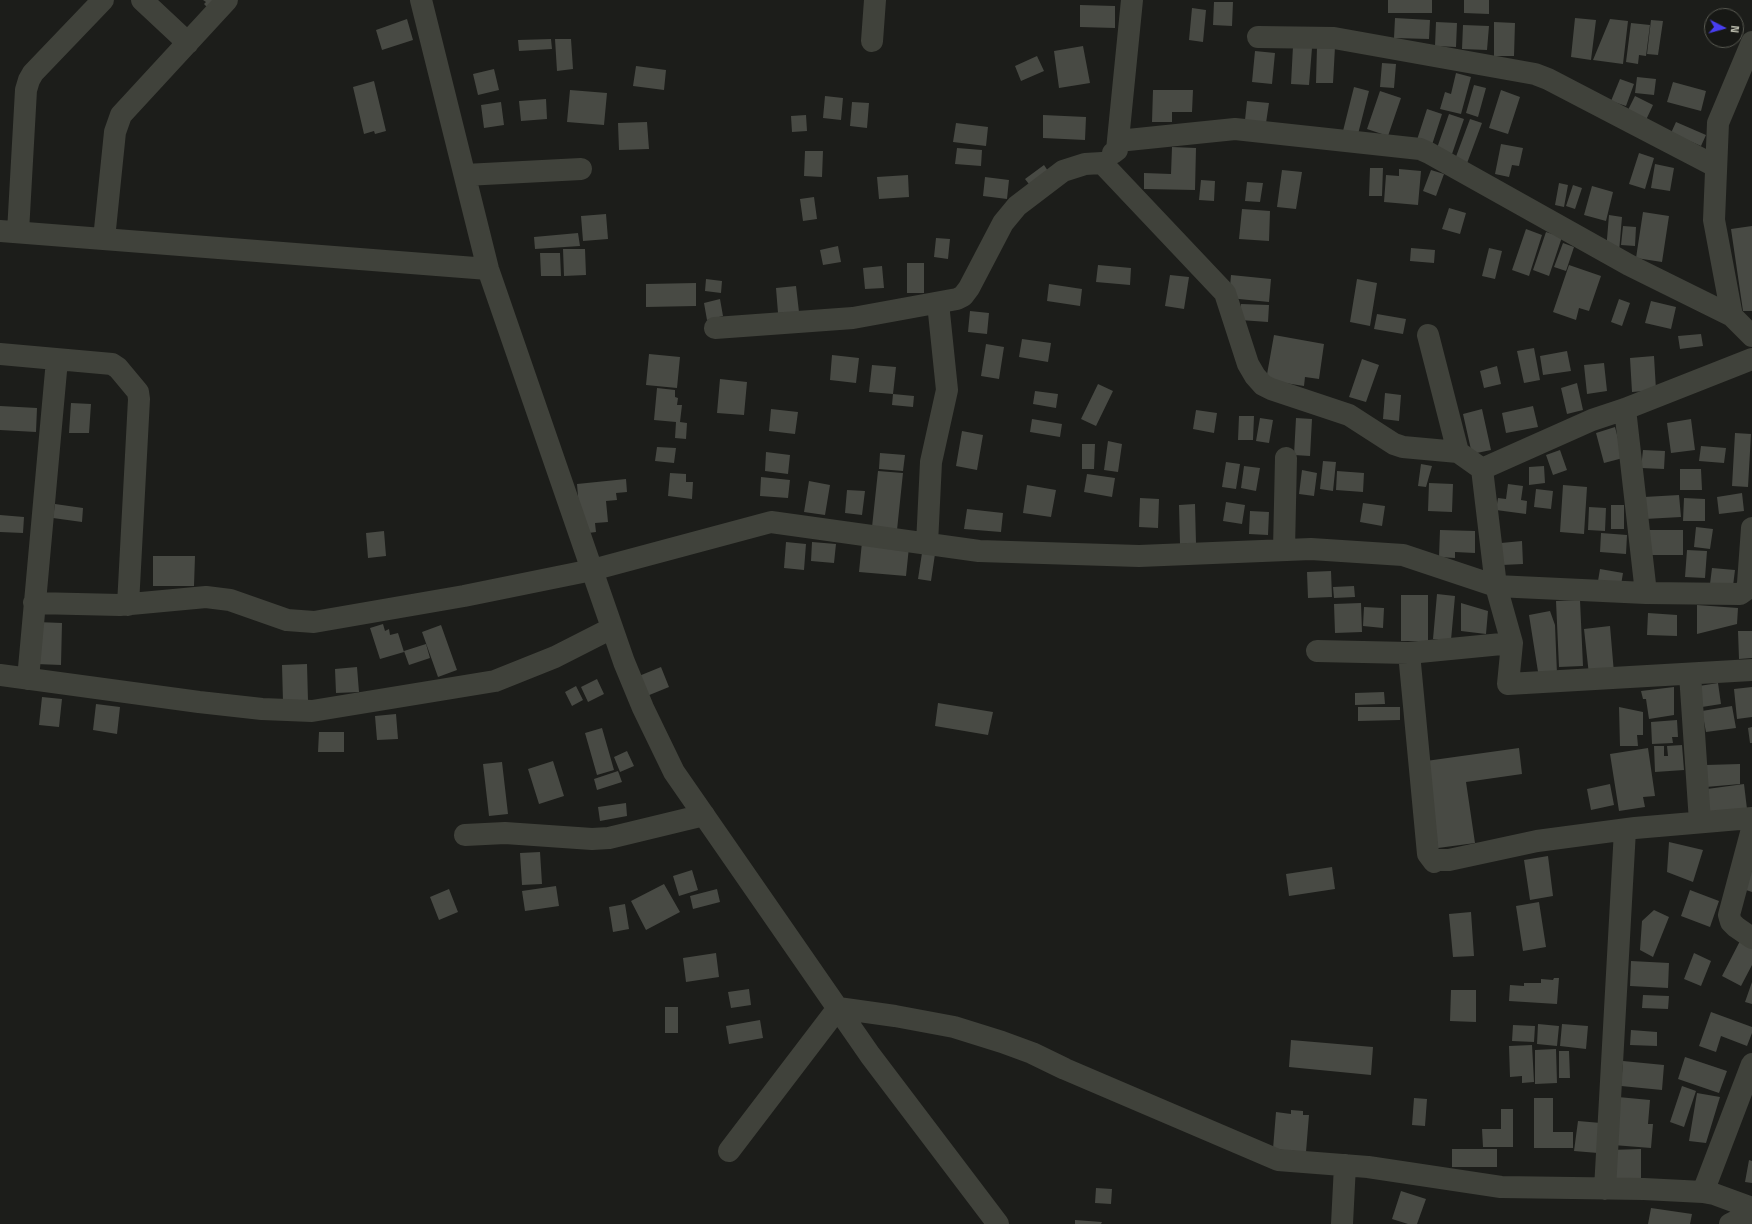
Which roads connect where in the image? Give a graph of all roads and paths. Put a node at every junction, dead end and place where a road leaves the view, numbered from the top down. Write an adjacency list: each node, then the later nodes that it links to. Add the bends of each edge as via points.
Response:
1 (103, 0): 16 (street, via 29,80)
2 (142, 0): 10 (street)
3 (226, 0): 10 (street)
4 (422, 0): 15 (street)
5 (875, 0): 8 (street)
6 (1132, 0): 11 (street)
7 (1258, 37): 13 (street, via 1334,38 1535,74 1548,78)
8 (872, 41)
9 (1752, 42): 13 (street, via 1721,114 1717,131)
10 (188, 43): 17 (street, via 127,107 118,122)
11 (1118, 141): 12 (street, via 1117,150); 20 (street, via 1235,129 1420,150 1629,264)
12 (1102, 163): 19 (street, via 1085,164 1062,171 1017,206 1003,223 963,296); 28 (street, via 1222,289 1248,364 1263,385 1349,415 1402,447)
13 (1715, 166): 20 (street, via 1714,227)
14 (581, 169): 15 (street)
15 (465, 175): 18 (street)
16 (9, 232): 17 (street)
17 (104, 239): 18 (street)
18 (488, 269): 34 (street)
19 (938, 303): 21 (street, via 853,318); 32 (street, via 947,390 931,462)
20 (1732, 316): 23 (street)
21 (715, 328)
22 (1428, 335): 28 (street)
23 (1752, 336)
24 (0, 354): 26 (street)
25 (1752, 359): 27 (street)
26 (57, 360): 37 (street); 38 (street, via 112,364 138,392)
27 (1625, 409): 30 (street, via 1592,420); 36 (street)
28 (1458, 452): 30 (street)
29 (1286, 458): 33 (street)
30 (1482, 469): 35 (street)
31 (1752, 528): 36 (street, via 1748,583 1744,592)
32 (927, 544): 33 (street, via 979,551 1139,556); 34 (street, via 771,522)
33 (1284, 549): 35 (street, via 1403,555)
34 (592, 570): 38 (street, via 464,596 314,622 287,620 230,600 206,598); 39 (street)
35 (1496, 586): 36 (street); 40 (street)
36 (1646, 593)
37 (34, 603): 38 (street); 46 (street)
38 (128, 605)
39 (612, 628): 46 (street, via 555,657 495,681 312,711 199,702); 47 (street, via 646,715 674,772)
40 (1512, 643): 42 (street); 44 (street, via 1508,684)
41 (1317, 651): 42 (street)
42 (1409, 653): 51 (street, via 1428,854 1434,862 1537,841)
43 (1752, 670): 44 (street)
44 (1690, 674): 49 (street)
45 (0, 675): 46 (street)
46 (28, 679)
47 (704, 815): 52 (street, via 609,838 505,833); 54 (street)
48 (1752, 818): 49 (street)
49 (1700, 822): 51 (street)
50 (1752, 829): 53 (street, via 1729,915 1731,922)
51 (1625, 830): 58 (street)
52 (465, 835)
53 (1752, 938)
54 (838, 1008): 56 (street); 57 (street, via 954,1028 1002,1042 1270,1158); 62 (street, via 870,1055)
55 (1752, 1064): 59 (street)
56 (729, 1151)
57 (1345, 1165): 58 (street, via 1501,1187); 63 (street)
58 (1605, 1189): 59 (street)
59 (1703, 1192): 60 (street)
60 (1752, 1208)
61 (1752, 1213): 64 (street)
62 (998, 1224)
63 (1342, 1224)
64 (1730, 1224)

